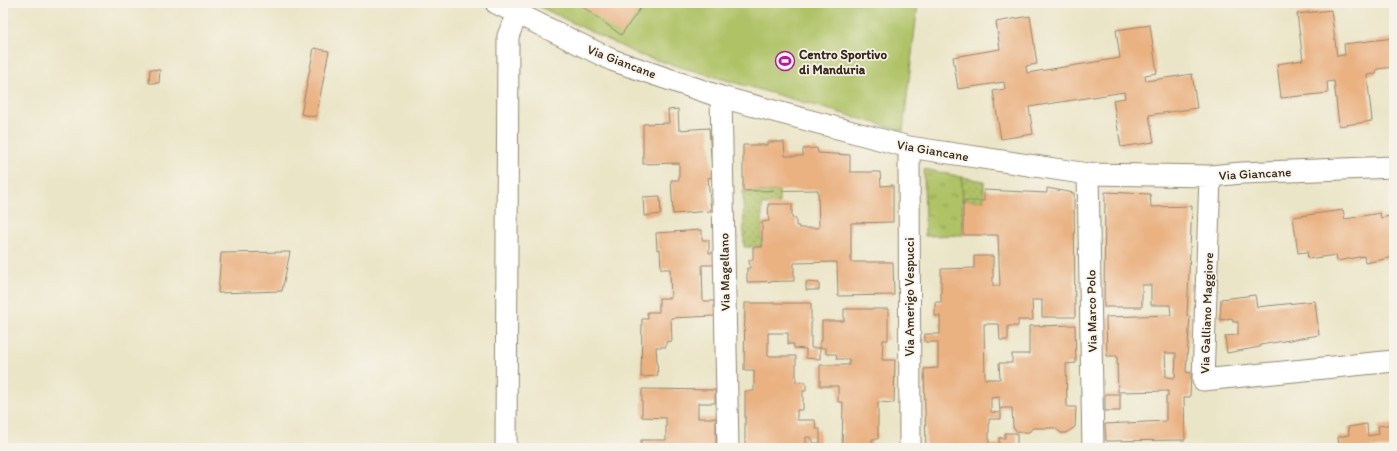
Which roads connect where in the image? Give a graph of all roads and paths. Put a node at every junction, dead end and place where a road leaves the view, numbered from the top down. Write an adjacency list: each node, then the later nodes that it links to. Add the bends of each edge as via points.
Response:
1 (496, 3): 2 (street, Via Giancane)
2 (517, 14): 3 (street, Via Giancane, via 612,60); 9 (street, via 508,36)
3 (721, 97): 4 (street, Via Giancane); 10 (street, Via Magellano)
4 (909, 147): 6 (street, Via Giancane); 11 (street, Via Amerigo Vespucci)
5 (1394, 168): 7 (street, Via Giancane)
6 (1088, 174): 7 (street, Via Giancane); 12 (street, Via Marco Polo)
7 (1210, 176): 8 (street, Via Galliano Maggiore, via 1203,380)
8 (1394, 361)
9 (506, 448)
10 (728, 448)
11 (910, 448)
12 (1093, 448)

